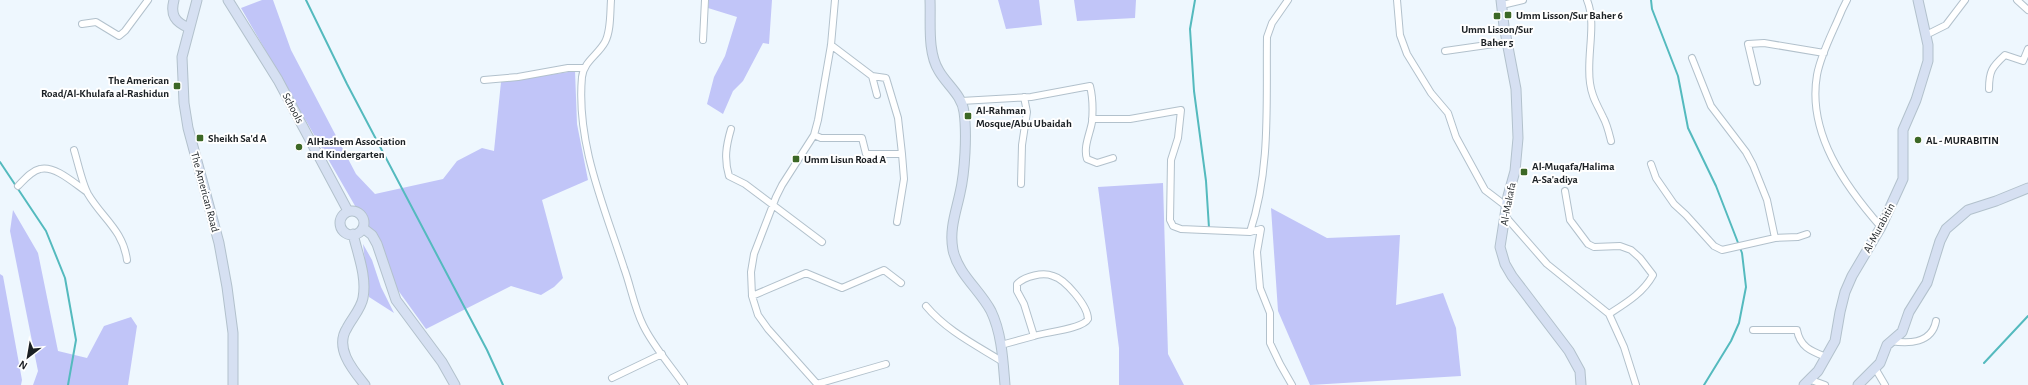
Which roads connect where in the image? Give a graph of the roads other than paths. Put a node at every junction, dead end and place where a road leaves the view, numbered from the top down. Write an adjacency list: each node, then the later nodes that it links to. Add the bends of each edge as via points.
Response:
1 (148, 0): 20 (street, via 119,36 96,22)
2 (174, 0): 21 (street, via 172,14)
3 (196, 0): 21 (street, The American Road)
4 (224, 0): 18 (street)
5 (611, 0): 30 (street, via 606,40)
6 (705, 0): 23 (street)
7 (835, 0): 25 (street)
8 (930, 0): 37 (street, via 933,56 938,70)
9 (1288, 0): 58 (street, via 1272,23 1267,37 1262,190)
10 (1397, 0): 52 (street, via 1400,36 1407,54 1431,93 1448,113 1456,137 1485,190)
11 (1523, 0): 17 (street)
12 (1587, 0): 41 (street, via 1592,22 1589,42 1590,81 1594,100 1604,118)
13 (1847, 0): 28 (street)
14 (1918, 0): 22 (street, Al-Murabitin)
15 (1965, 0): 22 (street, via 1946,25)
16 (2017, 0): 19 (street)
17 (1502, 3): 24 (street, Al-Makafa)
18 (230, 4): 53 (street, Schools, via 278,80)
19 (2028, 10)
20 (82, 24)
21 (189, 28): 81 (street, The American Road, via 182,58 184,103 188,128 219,243 227,287 233,333)
22 (1926, 35): 56 (street, Al-Murabitin, via 1928,61 1916,100 1903,130 1903,179)
23 (703, 40)
24 (1508, 42): 27 (street); 52 (street, Al-Makafa, via 1516,90 1518,138 1515,171)
25 (831, 45): 31 (street); 40 (street)
26 (2028, 49): 34 (street, via 2023,61 2005,55 1989,74)
27 (1444, 52)
28 (1824, 53): 33 (street, via 1748,44); 56 (street, via 1817,75 1816,98 1824,143 1860,204)
29 (1692, 58): 61 (street, via 1711,106 1753,165 1767,200)
30 (584, 68): 32 (street); 73 (street, via 583,120 592,174 631,286 635,307 643,326)
31 (872, 76): 35 (street); 43 (street, via 886,78 898,118)
32 (484, 80)
33 (1757, 82)
34 (1988, 88)
35 (877, 94)
36 (1024, 97): 37 (street); 38 (street, via 1090,86 1093,99); 46 (street, via 1027,112 1023,132)
37 (961, 101): 72 (street, via 965,129 963,171 952,233 953,250 967,279 991,310)
38 (1092, 119): 44 (street, via 1085,152 1087,160 1097,163); 58 (street, via 1130,119 1181,110 1178,138 1171,160 1170,220 1173,226 1181,230)
39 (732, 129): 51 (street, via 726,146 725,164 729,176 745,184)
40 (814, 135): 43 (street, via 822,138 862,138 866,154); 51 (street, via 782,185)
41 (1611, 141)
42 (74, 150): 50 (street)
43 (902, 154): 55 (street, via 904,179)
44 (1113, 158)
45 (1650, 164): 61 (street, via 1656,178 1674,204 1714,246 1722,250)
46 (1021, 184)
47 (18, 186): 50 (street, via 31,173 41,168 55,171)
48 (2028, 188): 71 (street, via 1968,210 1946,229 1927,283 1909,312 1902,332)
49 (1565, 191): 67 (street, via 1570,220 1588,244 1594,247 1620,246 1631,250 1653,275 1638,294)
50 (87, 192): 63 (street, via 97,208 114,226 126,250)
51 (773, 206): 62 (street); 65 (street, via 754,254 751,272)
52 (1506, 206): 54 (street, Al-Makafa)
53 (348, 211): 57 (street, via 361,215 364,220); 59 (street, via 342,216 340,224 346,233)
54 (1505, 216): 67 (street, via 1547,264); 87 (street, Al-Makafa, via 1500,247 1505,264 1569,351 1580,371)
55 (897, 222)
56 (1881, 227): 74 (street, Al-Murabitin, via 1852,276 1840,312 1835,341)
57 (363, 228): 59 (street); 83 (street, via 372,235 377,244 396,300 442,362)
58 (1250, 232): 86 (street, via 1261,229 1257,252 1260,288 1270,313 1270,343)
59 (354, 234): 82 (street, via 363,275 363,297 345,330 343,341 344,352 350,366)
60 (1807, 234): 61 (street)
61 (1775, 238)
62 (822, 242)
63 (127, 260)
64 (901, 283): 65 (street, via 884,270 842,288 806,273)
65 (752, 296): 80 (street, via 758,315 768,329)
66 (926, 306): 75 (street, via 953,332)
67 (1609, 314): 88 (street, via 1624,347)
68 (1936, 321): 71 (street, via 1928,336 1918,341)
69 (1753, 330): 74 (street, via 1797,330 1801,343 1806,348)
70 (1034, 336): 70 (street, via 1080,326 1088,319 1074,292 1055,276 1047,274 1029,277 1016,286); 72 (street)
71 (1891, 341): 77 (street)
72 (1001, 345): 75 (street)
73 (662, 354): 78 (street); 84 (street)
74 (1826, 357): 79 (street, Al-Murabitin)
75 (1003, 362): 85 (street)
76 (886, 364): 80 (street)
77 (1875, 368): 90 (street); 91 (street)
78 (612, 378)
79 (1808, 382): 89 (street)
80 (817, 384)
81 (233, 385)
82 (365, 385)
83 (455, 385)
84 (684, 385)
85 (1005, 385)
86 (1292, 385)
87 (1581, 385)
88 (1636, 385)
89 (1825, 385)
90 (1858, 385)
91 (1885, 385)

